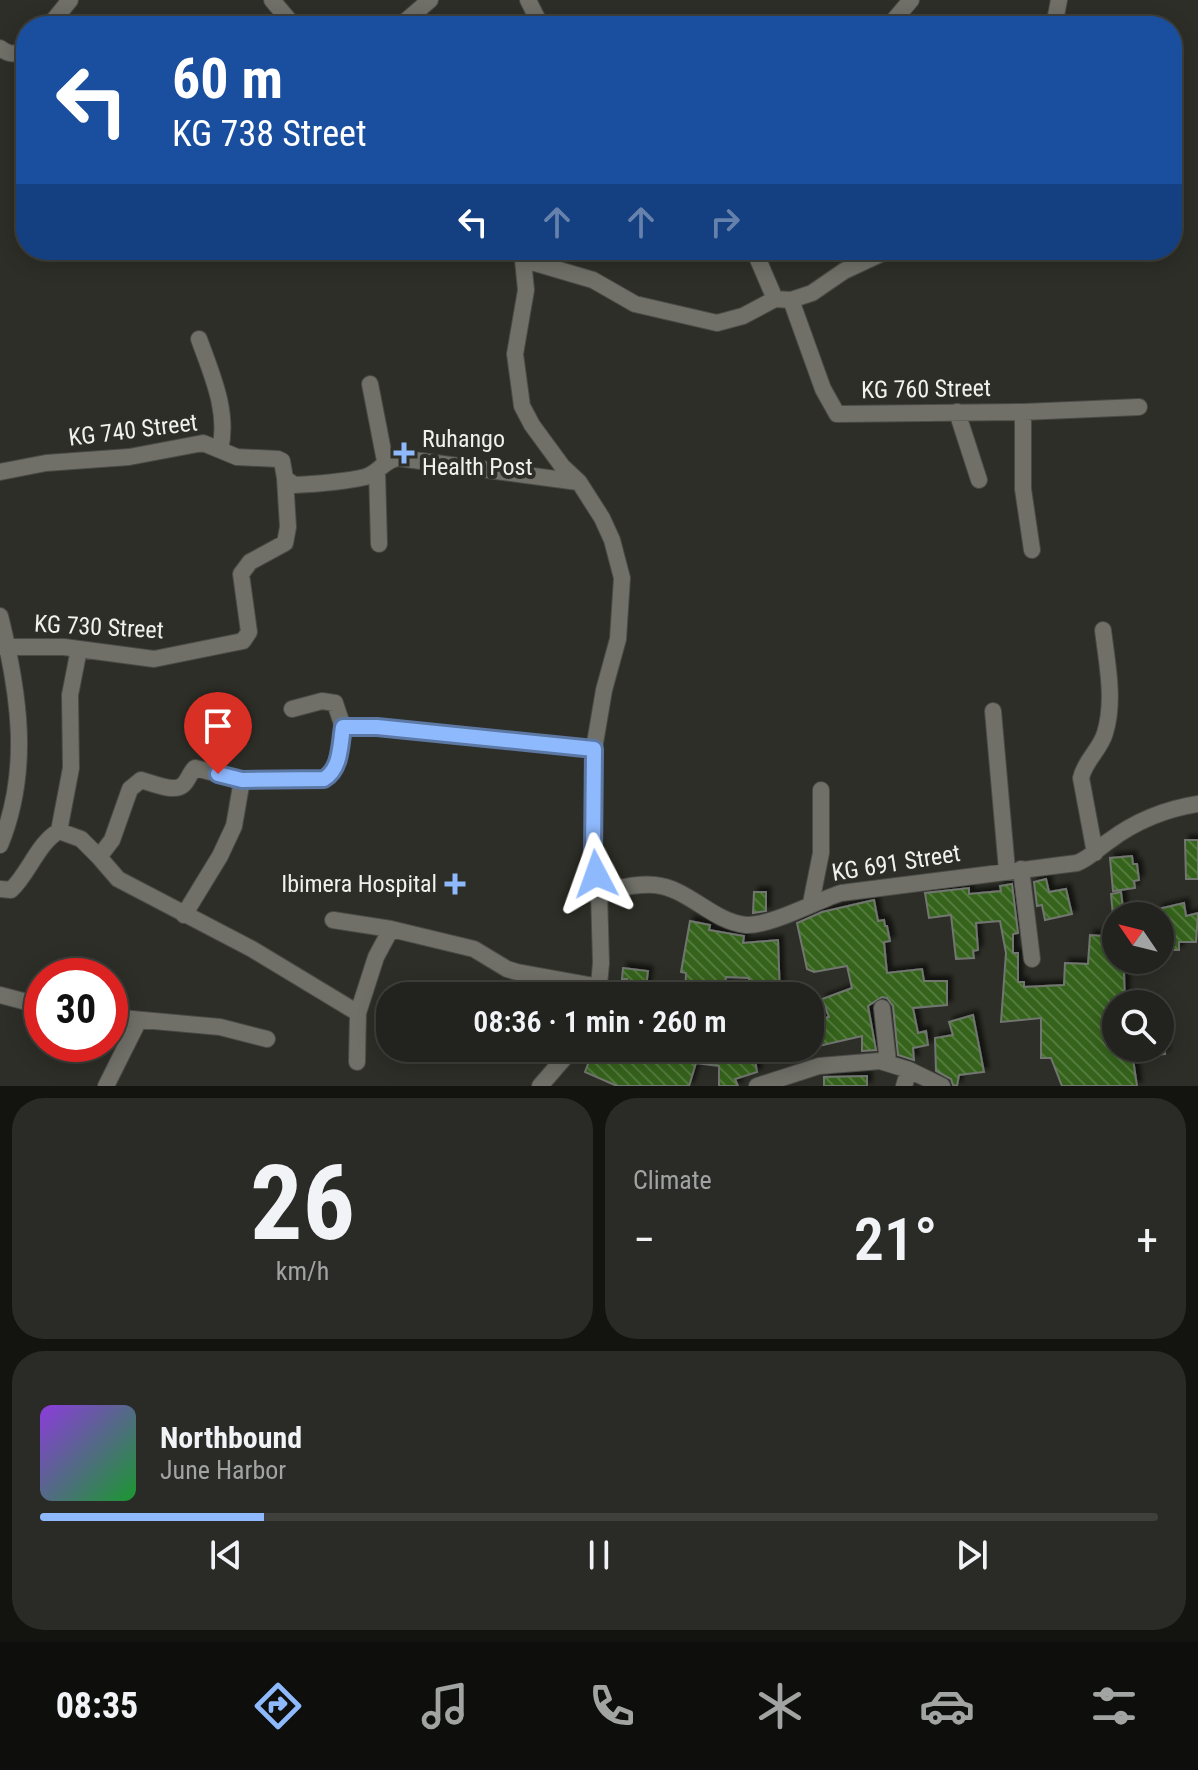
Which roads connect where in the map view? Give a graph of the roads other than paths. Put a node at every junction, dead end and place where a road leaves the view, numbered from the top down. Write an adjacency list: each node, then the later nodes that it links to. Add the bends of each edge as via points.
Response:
1 (70, 0): 5 (street)
2 (272, 0): 6 (street)
3 (430, 0): 7 (street)
4 (911, 0): 8 (street)
5 (57, 16)
6 (286, 16)
7 (412, 16)
8 (897, 16)
9 (524, 260): 24 (street, via 525,303 515,354 522,406)
10 (538, 260): 13 (street, via 593,280 635,304 703,321 717,323)
11 (760, 260): 13 (street)
12 (868, 260): 13 (street, via 812,293)
13 (783, 300): 17 (street, KG 760 Street, via 835,413)
14 (199, 339): 19 (street, via 218,393)
15 (370, 384): 20 (street)
16 (1139, 407): 18 (street, KG 760 Street)
17 (957, 412): 18 (street, KG 760 Street); 23 (street)
18 (1023, 412): 26 (street, via 1023,489)
19 (220, 450): 21 (street, KG 740 Street, via 203,443); 22 (street, KG 740 Street, via 237,457 278,459)
20 (381, 466): 22 (street, via 364,477 294,485); 24 (street, via 398,458); 25 (street)
21 (0, 472)
22 (285, 478): 30 (street, KG 730 Street, via 285,543 250,562 241,574 249,632 243,641 154,659)
23 (979, 480)
24 (579, 482): 34 (street, via 607,529 622,578 618,639)
25 (379, 544)
26 (1032, 550)
27 (0, 616): 29 (street)
28 (1103, 630): 40 (street, via 1110,707 1099,749 1081,778)
29 (4, 647): 30 (street, KG 730 Street); 39 (street, via 19,717 20,758)
30 (79, 649): 38 (street, via 70,695 71,768)
31 (292, 709): 33 (street, via 329,700)
32 (993, 711): 42 (street)
33 (343, 727): 34 (street); 35 (street, via 339,758 324,779)
34 (594, 749): 44 (street, via 593,855)
35 (242, 780): 41 (street, via 195,768 180,787 141,780 130,789 112,840); 46 (street, via 234,826)
36 (821, 790): 45 (street, via 821,853)
37 (1198, 804): 40 (street, KG 691 Street, via 1148,817)
38 (59, 831): 41 (street, via 81,839); 43 (street, via 21,881 11,890)
39 (0, 845)
40 (1095, 853): 42 (street, KG 691 Street, via 1077,863)
41 (99, 857): 46 (street, via 118,879)
42 (1014, 869): 45 (street, KG 691 Street, via 856,890); 49 (street)
43 (0, 889)
44 (599, 892): 45 (street, KG 691 Street, via 655,885 746,925 787,916); 51 (street)
45 (811, 903)
46 (184, 915): 55 (street)
47 (333, 920): 48 (street)
48 (391, 929): 50 (street, via 474,949 507,969); 55 (street)
49 (1032, 959)
50 (558, 982)
51 (599, 982)
52 (0, 995): 53 (street)
53 (24, 1001)
54 (882, 1008): 61 (street)
55 (358, 1013): 59 (street)
56 (128, 1019): 57 (street)
57 (139, 1020): 58 (street, via 220,1027); 65 (street)
58 (267, 1039)
59 (357, 1062)
60 (561, 1062): 64 (street)
61 (888, 1062): 62 (street); 63 (street, via 819,1066)
62 (906, 1078): 68 (street)
63 (802, 1079): 67 (street)
64 (542, 1084): 66 (street)
65 (106, 1086)
66 (561, 1086)
67 (757, 1086)
68 (942, 1086)

